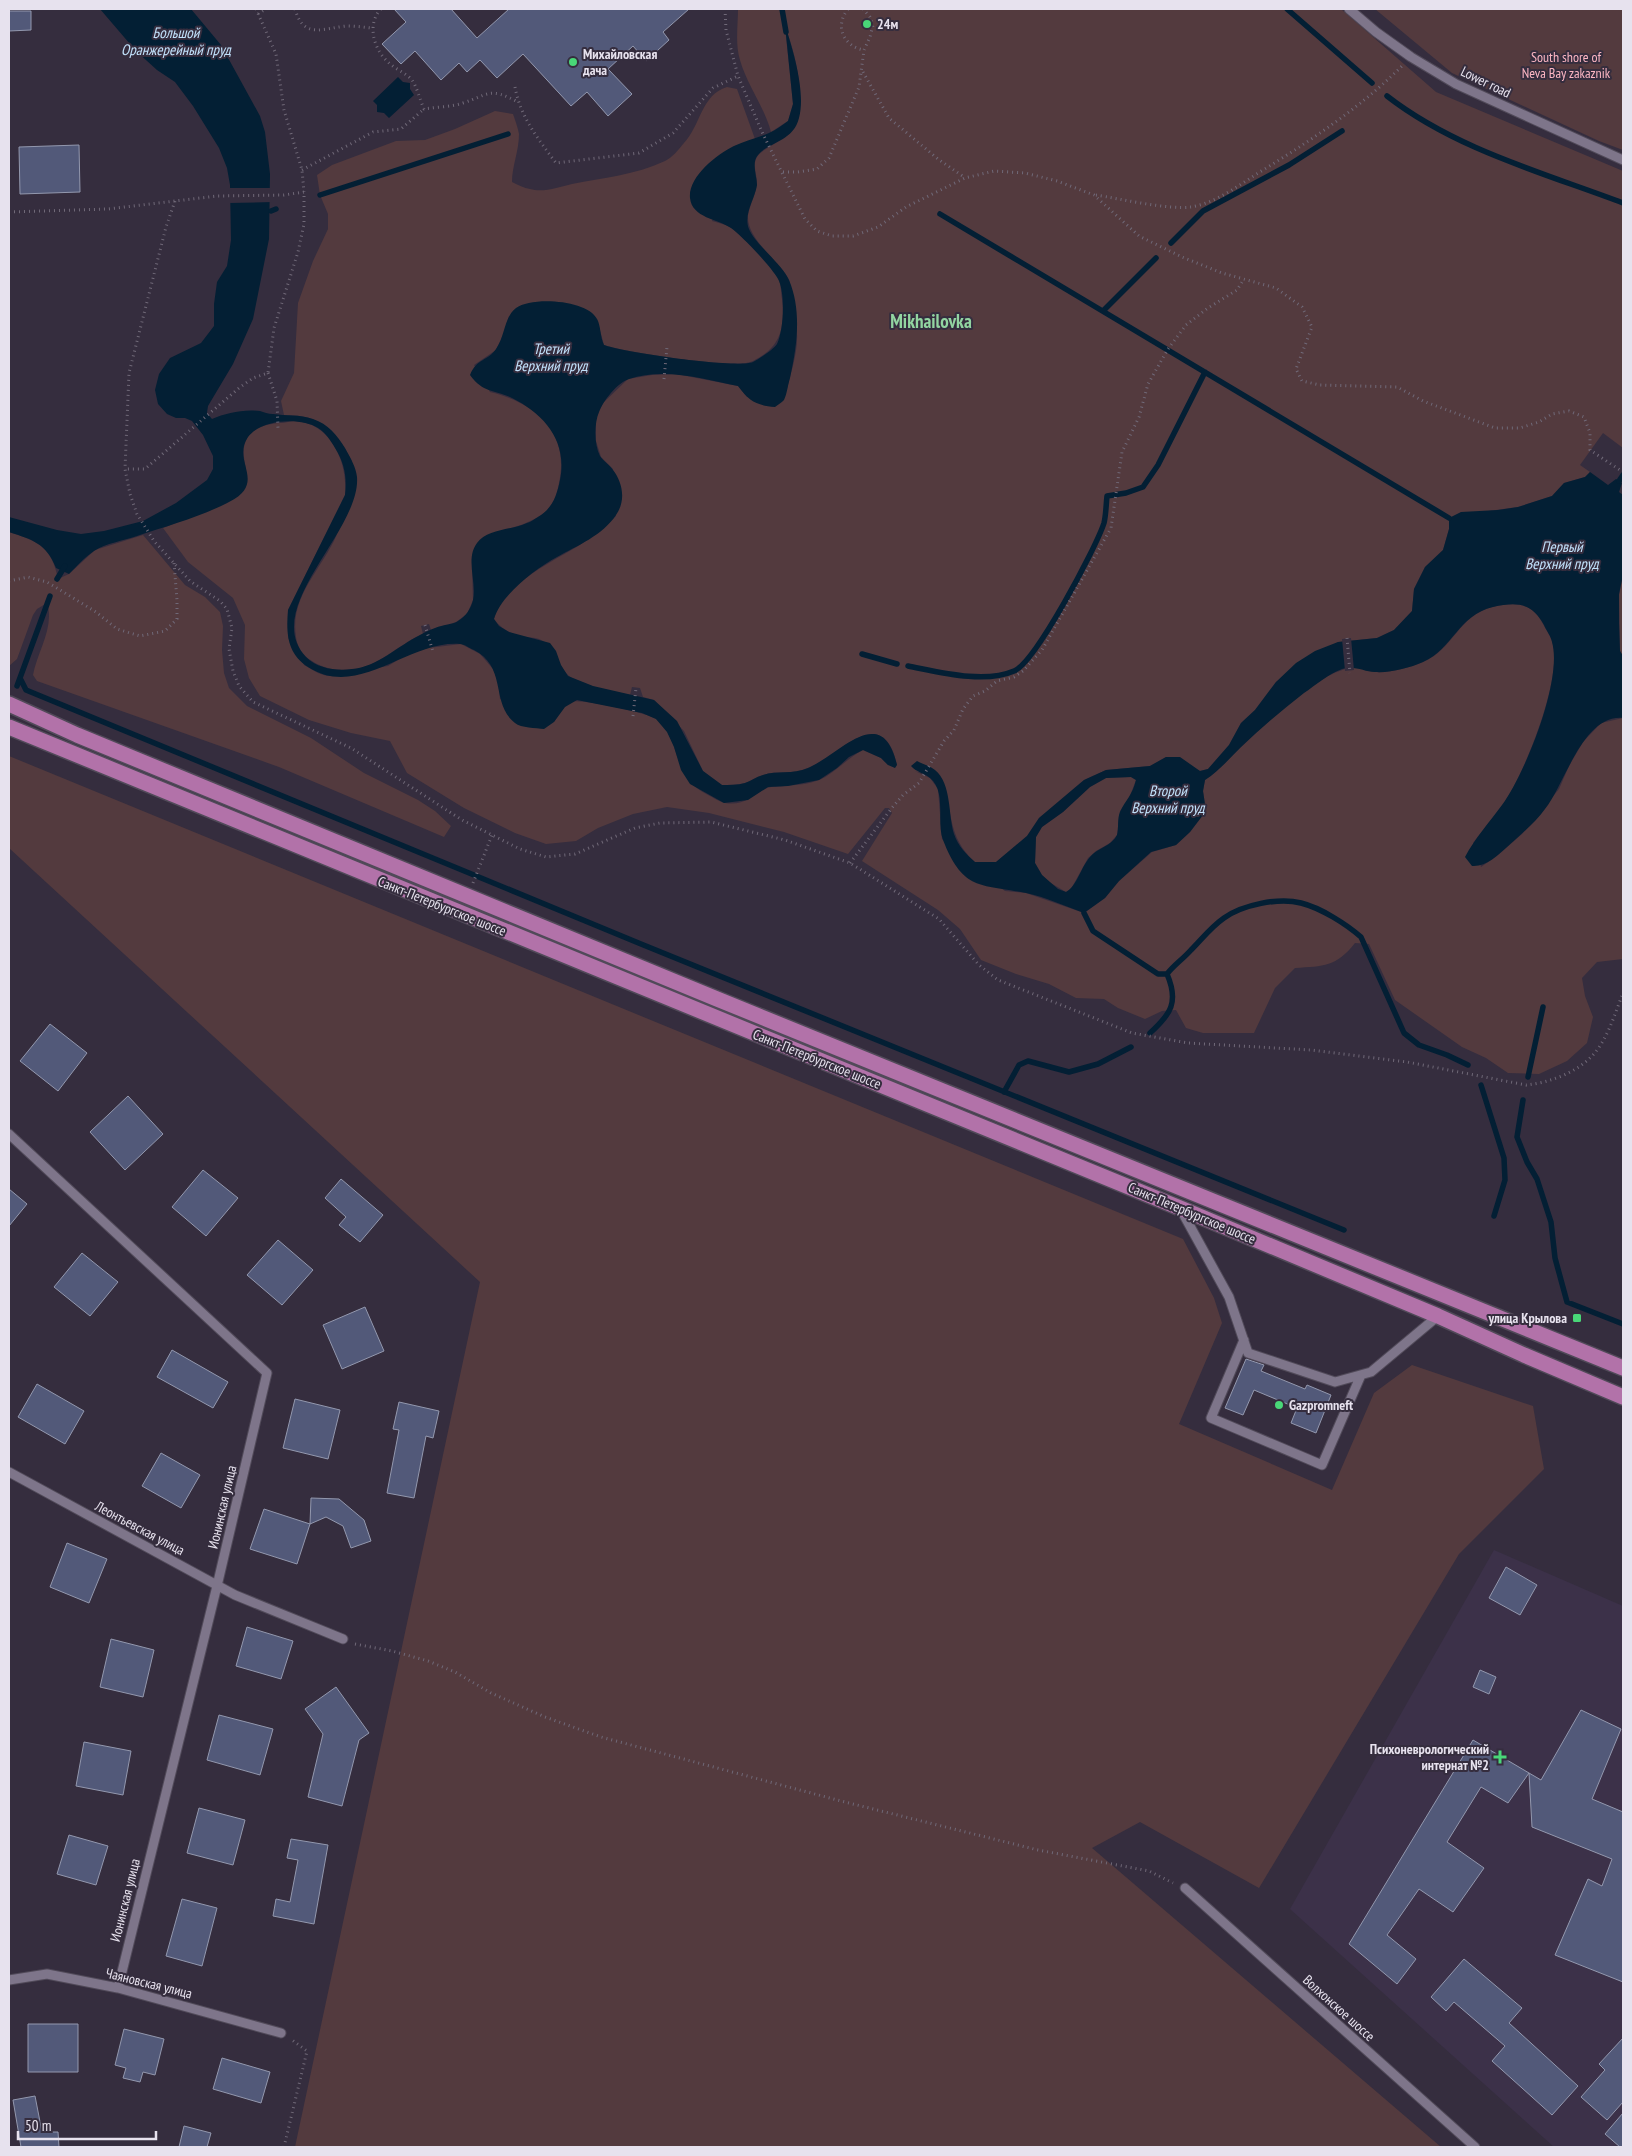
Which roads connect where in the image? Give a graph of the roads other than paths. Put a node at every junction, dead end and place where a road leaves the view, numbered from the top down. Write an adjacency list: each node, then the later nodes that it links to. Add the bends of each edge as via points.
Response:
1 (1349, 9): 2 (lane, Lower road, via 1376,32 1456,84)
2 (1623, 160)
3 (9, 704): 9 (main road, Санкт-Петербургское шоссе, via 468,896)
4 (9, 727): 6 (main road, Санкт-Петербургское шоссе)
5 (9, 1134): 13 (lane, Ионинская улица, via 267,1373)
6 (1180, 1208): 7 (main road, Санкт-Петербургское шоссе); 8 (lane, via 1229,1297)
7 (1438, 1316): 10 (lane, via 1371,1372); 11 (main road, Санкт-Петербургское шоссе)
8 (1244, 1340): 10 (lane, via 1248,1353 1335,1382); 10 (lane, via 1211,1418 1322,1465)
9 (1623, 1368)
10 (1361, 1375)
11 (1623, 1397)
12 (9, 1472): 13 (lane, Леонтьевская улица)
13 (218, 1586): 14 (lane, Леонтьевская улица); 17 (lane, Ионинская улица)
14 (343, 1639)
15 (1185, 1888): 19 (lane, Волхонское шоссе)
16 (9, 1980): 17 (lane, Чаяновская улица, via 47,1974)
17 (118, 1988): 18 (lane, Чаяновская улица)
18 (281, 2032)
19 (1475, 2147)

